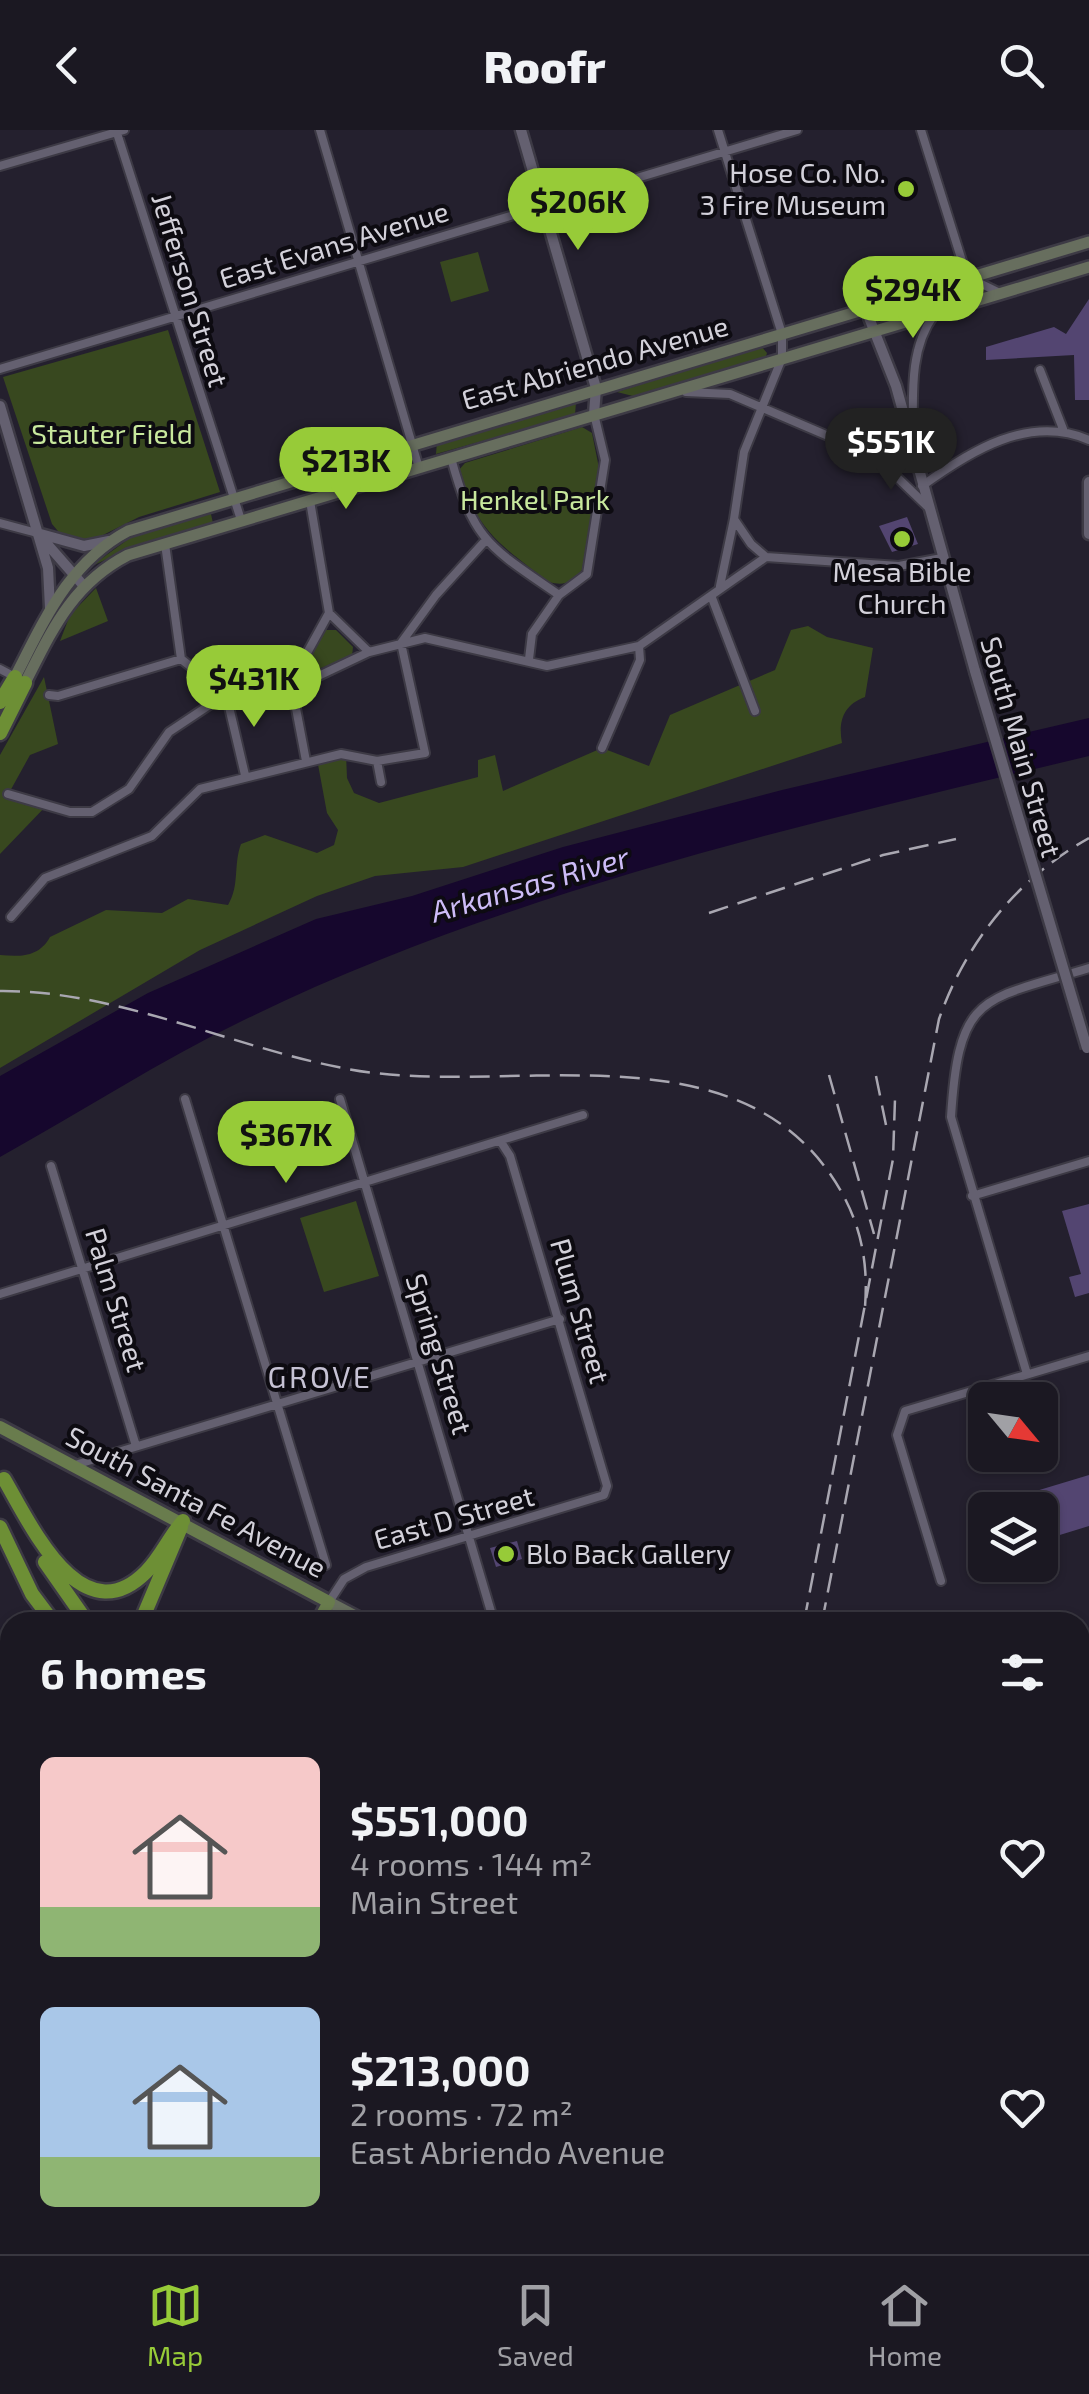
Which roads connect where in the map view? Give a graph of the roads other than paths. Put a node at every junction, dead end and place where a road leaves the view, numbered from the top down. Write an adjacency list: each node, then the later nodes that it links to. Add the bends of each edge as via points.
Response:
1 (320, 130): 11 (street)
2 (521, 130): 9 (street)
3 (718, 130): 7 (street)
4 (796, 130): 7 (street, East Evans Avenue)
5 (921, 130): 13 (street)
6 (119, 131): 8 (street); 17 (street, Jefferson Street)
7 (725, 153): 9 (street, East Evans Avenue); 19 (street)
8 (0, 166)
9 (543, 208): 11 (street, East Evans Avenue); 23 (street)
10 (1089, 242): 13 (main road, East Abriendo Avenue)
11 (359, 261): 17 (street, East Evans Avenue); 30 (street)
12 (1089, 267): 14 (main road, East Abriendo Avenue)
13 (967, 278): 14 (street); 15 (main road, East Abriendo Avenue)
14 (1000, 293): 16 (main road, East Abriendo Avenue)
15 (866, 310): 18 (street, South Main Street); 19 (main road, East Abriendo Avenue)
16 (936, 311): 18 (main road, East Abriendo Avenue); 31 (street, South Main Street, via 921,337 914,374)
17 (174, 317): 21 (street, East Evans Avenue); 37 (street, Jefferson Street)
18 (876, 331): 20 (main road, East Abriendo Avenue); 31 (street, South Main Street)
19 (782, 334): 20 (street); 23 (main road, East Abriendo Avenue)
20 (782, 358): 24 (main road, East Abriendo Avenue); 26 (street)
21 (0, 368)
22 (1040, 370): 28 (street)
23 (596, 388): 27 (street); 30 (main road, East Abriendo Avenue)
24 (676, 392): 26 (street, via 730,394); 27 (main road, East Abriendo Avenue)
25 (0, 406): 43 (street)
26 (762, 406): 32 (street); 40 (street, via 744,452)
27 (594, 414): 33 (main road, East Abriendo Avenue); 52 (street, via 605,460 582,581)
28 (1063, 428): 29 (street); 36 (street, via 984,444)
29 (1089, 440)
30 (411, 443): 34 (street); 37 (main road, East Abriendo Avenue)
31 (913, 453): 32 (street); 36 (street, South Main Street)
32 (875, 456): 39 (street)
33 (450, 458): 34 (main road, East Abriendo Avenue); 46 (street, via 462,501)
34 (419, 468): 38 (main road, East Abriendo Avenue)
35 (1089, 482): 44 (street)
36 (922, 486): 39 (street, South Main Street)
37 (231, 497): 41 (street, Jefferson Street); 45 (main road, East Abriendo Avenue)
38 (310, 501): 41 (main road, East Abriendo Avenue); 55 (street)
39 (928, 508): 49 (street, South Main Street)
40 (734, 518): 48 (street); 51 (street)
41 (241, 520): 47 (main road, East Abriendo Avenue)
42 (0, 524): 43 (street)
43 (37, 533): 45 (street, via 84,546); 50 (street); 54 (street)
44 (1089, 534)
45 (109, 540): 50 (main road, East Abriendo Avenue)
46 (485, 541): 52 (street); 56 (street)
47 (165, 544): 50 (main road, East Abriendo Avenue); 59 (street)
48 (766, 556): 49 (street, via 899,566); 51 (street)
49 (942, 558): 79 (street, South Main Street, bridge)
50 (78, 580): 54 (main road); 62 (main road)
51 (720, 586): 53 (street)
52 (559, 595): 60 (street, via 532,634)
53 (712, 598): 57 (street); 68 (street)
54 (50, 608): 62 (main road)
55 (329, 613): 58 (street); 63 (street, via 296,666)
56 (401, 644): 58 (street); 60 (street, via 424,638); 73 (street, via 425,753)
57 (639, 646): 60 (street, via 547,666); 71 (street, via 640,660)
58 (368, 652): 63 (street)
59 (181, 658): 64 (street); 65 (street)
60 (529, 659)
61 (0, 669): 62 (street)
62 (20, 680): 66 (highway); 67 (highway)
63 (291, 689): 64 (street); 72 (street)
64 (226, 694): 74 (street); 76 (street, via 170,732 129,789 92,812)
65 (48, 695)
66 (18, 700): 69 (highway); 70 (highway)
67 (0, 702)
68 (755, 711)
69 (0, 724)
70 (0, 733)
71 (602, 748)
72 (306, 761): 73 (street, via 341,754); 74 (street)
73 (376, 761): 75 (street)
74 (244, 775): 77 (street, via 200,789 140,843 45,878)
75 (381, 782)
76 (8, 794)
77 (11, 917)
78 (1089, 968): 87 (street, via 994,996 965,1030 952,1117)
79 (1088, 1052)
80 (340, 1098): 86 (street, Spring Street)
81 (184, 1099): 88 (street)
82 (583, 1115): 83 (street)
83 (501, 1142): 86 (street); 91 (street, Plum Street)
84 (1089, 1160): 87 (street)
85 (52, 1166): 89 (street, Palm Street)
86 (364, 1182): 88 (street); 93 (street, Spring Street)
87 (972, 1196): 94 (street)
88 (224, 1225): 89 (street); 95 (street)
89 (84, 1268): 90 (street); 97 (street, Palm Street)
90 (0, 1294)
91 (560, 1319): 93 (street); 100 (street, Plum Street, via 607,1486)
92 (1089, 1356): 94 (street)
93 (418, 1362): 95 (street); 103 (street, Spring Street)
94 (1027, 1374): 105 (street, via 905,1411 897,1435)
95 (279, 1404): 97 (street); 104 (street)
96 (1, 1425): 98 (main road, South Santa Fe Avenue)
97 (136, 1446): 98 (street)
98 (75, 1465): 101 (main road, South Santa Fe Avenue)
99 (2, 1475): 101 (highway, via 50,1558 92,1588 125,1585 144,1575); 108 (highway, via 38,1551)
100 (604, 1495): 103 (street, East D Street)
101 (183, 1521): 106 (main road, South Santa Fe Avenue); 109 (highway)
102 (0, 1528): 107 (highway)
103 (470, 1536): 106 (street, East D Street, via 357,1570); 112 (street, Spring Street)
104 (326, 1566)
105 (942, 1581)
106 (330, 1602): 110 (main road); 111 (main road, South Santa Fe Avenue)
107 (46, 1612)
108 (80, 1612)
109 (146, 1612)
110 (324, 1612)
111 (348, 1612)
112 (491, 1612)
113 (0, 1644): 114 (highway)
114 (0, 1680)

